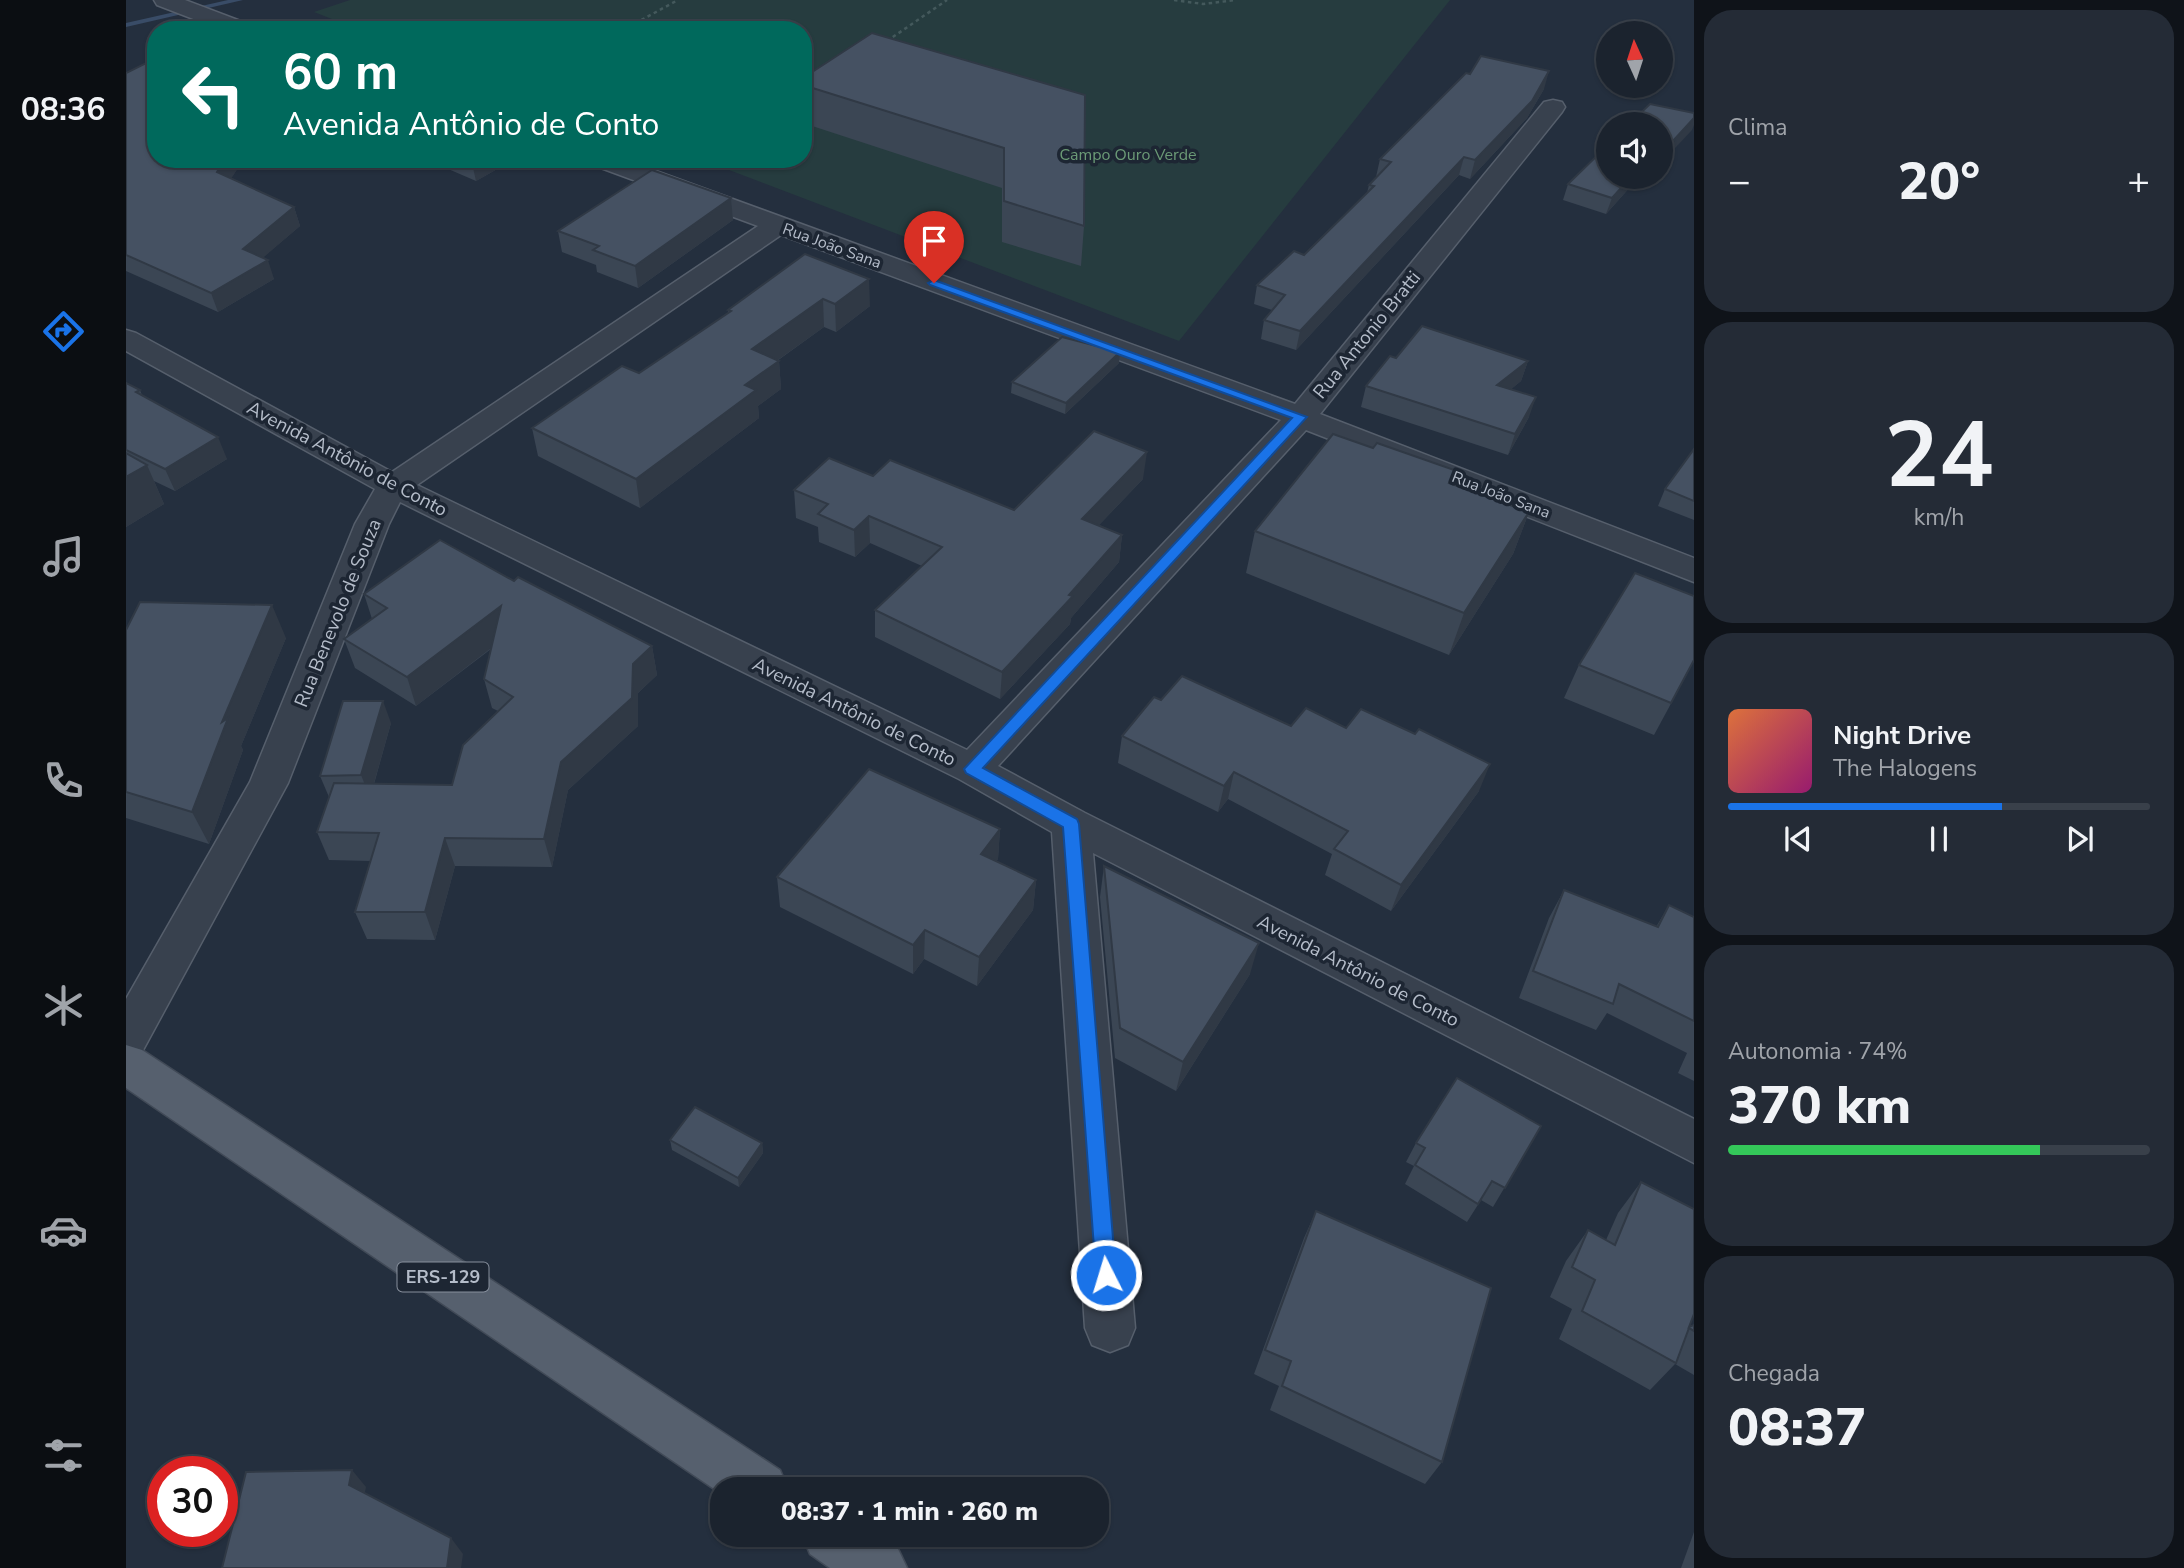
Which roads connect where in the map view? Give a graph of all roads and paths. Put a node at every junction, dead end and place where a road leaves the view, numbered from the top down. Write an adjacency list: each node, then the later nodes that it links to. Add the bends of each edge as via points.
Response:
1 (165, 0): 6 (street)
2 (678, 0): 7 (path)
3 (947, 0): 8 (path)
4 (1174, 0): 5 (path, via 1203,4)
5 (1236, 0)
6 (218, 21)
7 (640, 21)
8 (881, 45)
9 (1553, 107): 13 (street, Rua Antonio Bratti)
10 (623, 168): 11 (street, Rua João Sana)
11 (776, 226): 13 (street, Rua João Sana); 14 (street, Rua Benevolo de Souza)
12 (126, 339): 14 (street, Avenida Antônio de Conto)
13 (1301, 417): 15 (street, Rua João Sana); 16 (street, Rua Antonio Bratti)
14 (393, 486): 16 (street, Avenida Antônio de Conto); 18 (street, Rua Benevolo de Souza, via 372,524 269,783)
15 (1694, 571)
16 (972, 769): 17 (street, Avenida Antônio de Conto)
17 (1071, 824): 20 (street, Avenida Antônio de Conto); 21 (street)
18 (126, 1039)
19 (126, 1065): 22 (main road, ERS-129)
20 (1694, 1142)
21 (1110, 1328)
22 (743, 1477)
23 (847, 1547): 24 (main road)
24 (879, 1568)

